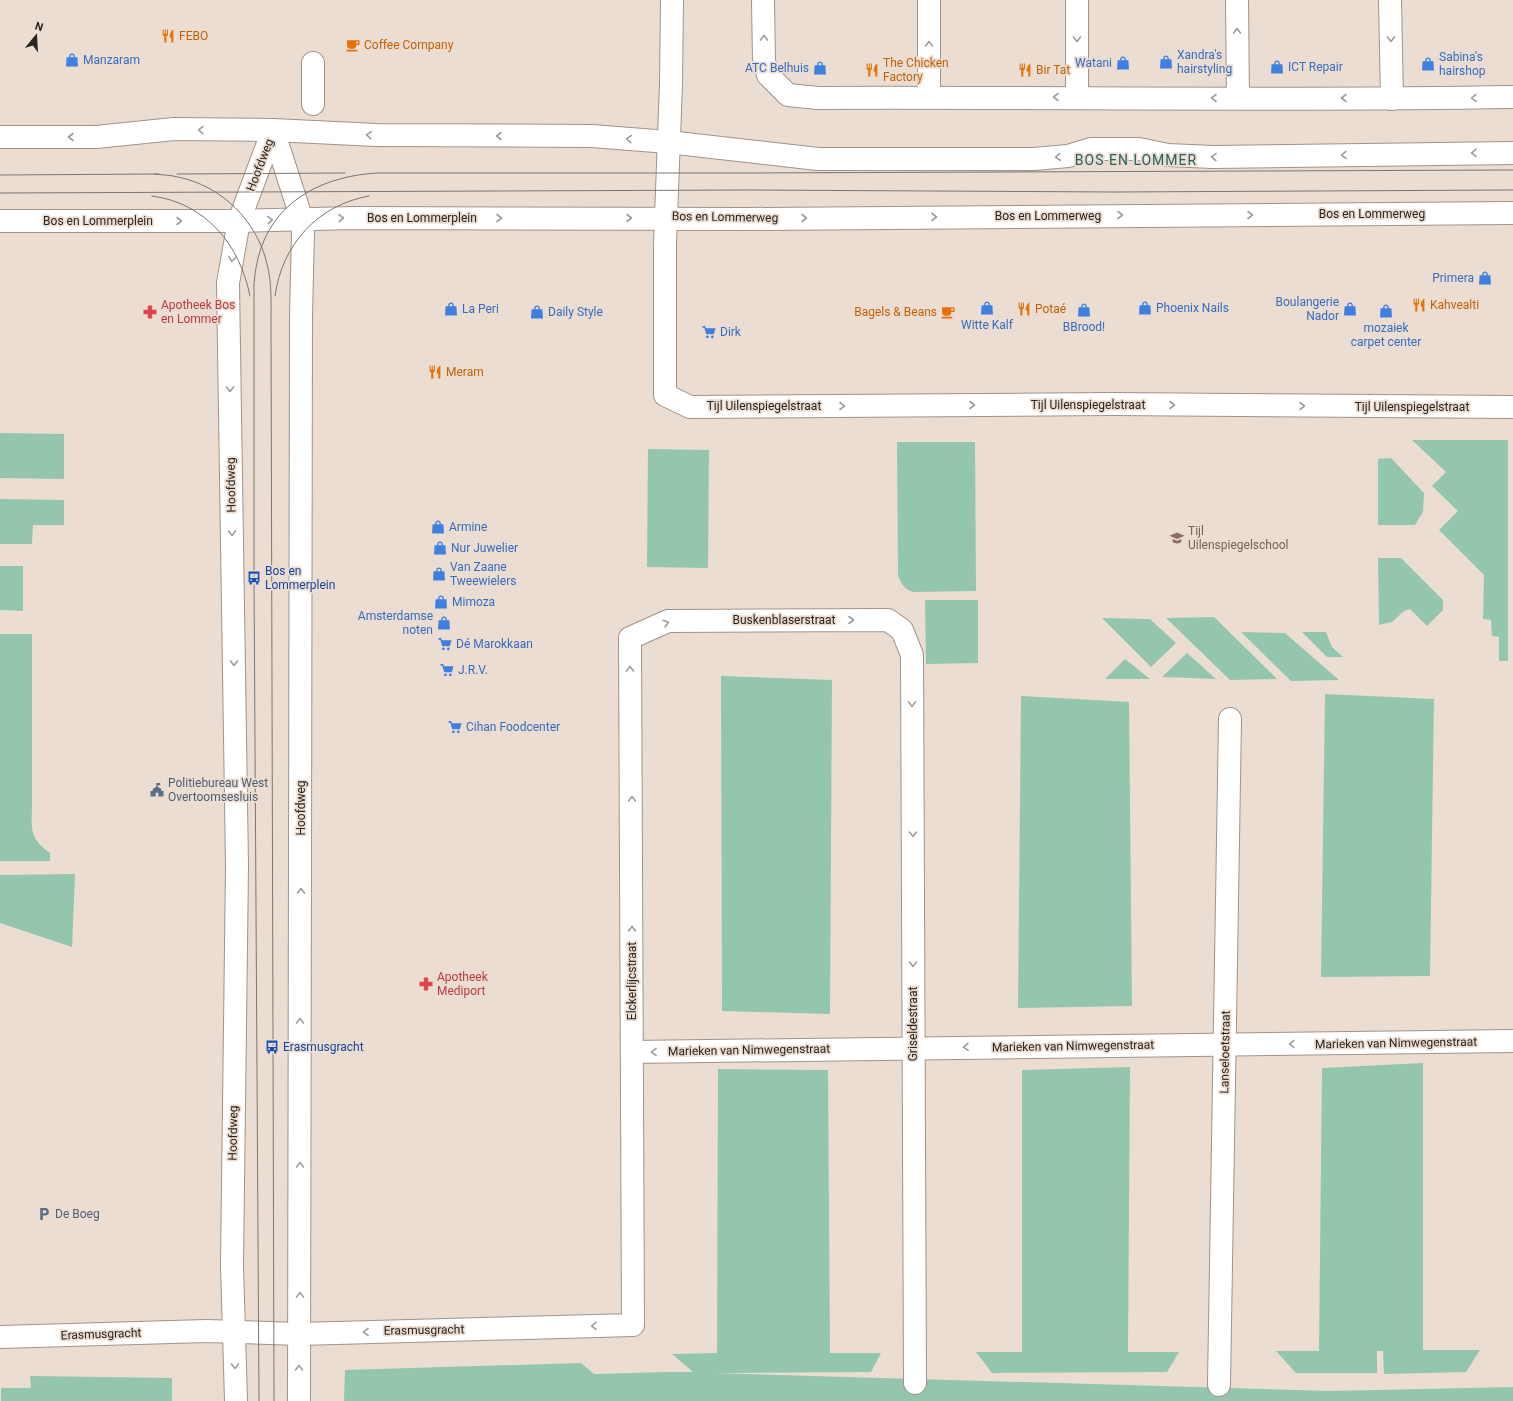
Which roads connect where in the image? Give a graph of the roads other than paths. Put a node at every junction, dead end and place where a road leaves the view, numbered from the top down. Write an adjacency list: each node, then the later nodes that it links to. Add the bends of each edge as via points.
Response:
1 (672, 0): 16 (street, Bos en Lommerweg)
2 (764, 0): 8 (street, one-way to 2, via 818,98 788,95 768,75 764,61)
3 (929, 0): 8 (street, one-way to 3)
4 (1077, 0): 10 (street, one-way to 10)
5 (1236, 0): 11 (street, one-way to 5)
6 (1390, 0): 12 (street, one-way to 12)
7 (313, 63): 13 (street)
8 (929, 97): 10 (street, one-way to 8)
9 (1513, 97): 12 (street, one-way to 12)
10 (1077, 98): 11 (street, one-way to 10)
11 (1238, 98): 12 (street, one-way to 11)
12 (1392, 99)
13 (313, 104)
14 (273, 130): 15 (street, one-way to 15, via 174,129 96,137); 16 (street, one-way to 14, via 592,136 376,135); 20 (street, Hoofdweg); 22 (street, Hoofdweg)
15 (0, 137)
16 (668, 142): 17 (street, one-way to 16, via 1213,157 1168,155 1139,149 1113,148 1091,149 1068,156 1034,159 818,159); 19 (street, Bos en Lommerweg)
17 (1513, 153)
18 (1513, 213): 19 (street, Bos en Lommerweg, one-way to 18)
19 (667, 218): 20 (street, Bos en Lommerplein, one-way to 19); 23 (street, Tijl Uilenspiegelstraat, one-way to 23, via 666,395 690,407 1113,404)
20 (302, 220): 22 (street, Bos en Lommerplein, one-way to 20); 33 (street, Hoofdweg, one-way to 20)
21 (0, 221): 22 (street, Bos en Lommerplein, one-way to 22)
22 (239, 221): 32 (street, Hoofdweg, one-way to 32, via 228,283 237,860)
23 (1513, 407)
24 (630, 638): 25 (street, Buskenblaserstraat, one-way to 25, via 668,621 888,620 902,630 912,655); 30 (street, Elckerlijcstraat, one-way to 24)
25 (912, 665): 29 (street, Griseldestraat, one-way to 29)
26 (1230, 719): 28 (street, Lanseloetstraat)
27 (1513, 1041): 28 (street, Marieken van Nimwegenstraat, one-way to 28)
28 (1225, 1044): 29 (street, Marieken van Nimwegenstraat, one-way to 29); 36 (street, Lanseloetstraat)
29 (913, 1048): 30 (street, Marieken van Nimwegenstraat, one-way to 30); 35 (street, Griseldestraat)
30 (632, 1052): 31 (street, Elckerlijcstraat)
31 (633, 1325): 33 (street, Erasmusgracht, one-way to 33)
32 (233, 1332): 33 (street, Erasmusgracht); 34 (street, Erasmusgracht); 37 (street, Hoofdweg, one-way to 37)
33 (300, 1334): 38 (street, Hoofdweg, one-way to 33)
34 (0, 1337)
35 (915, 1383)
36 (1219, 1385)
37 (236, 1401)
38 (299, 1401)

